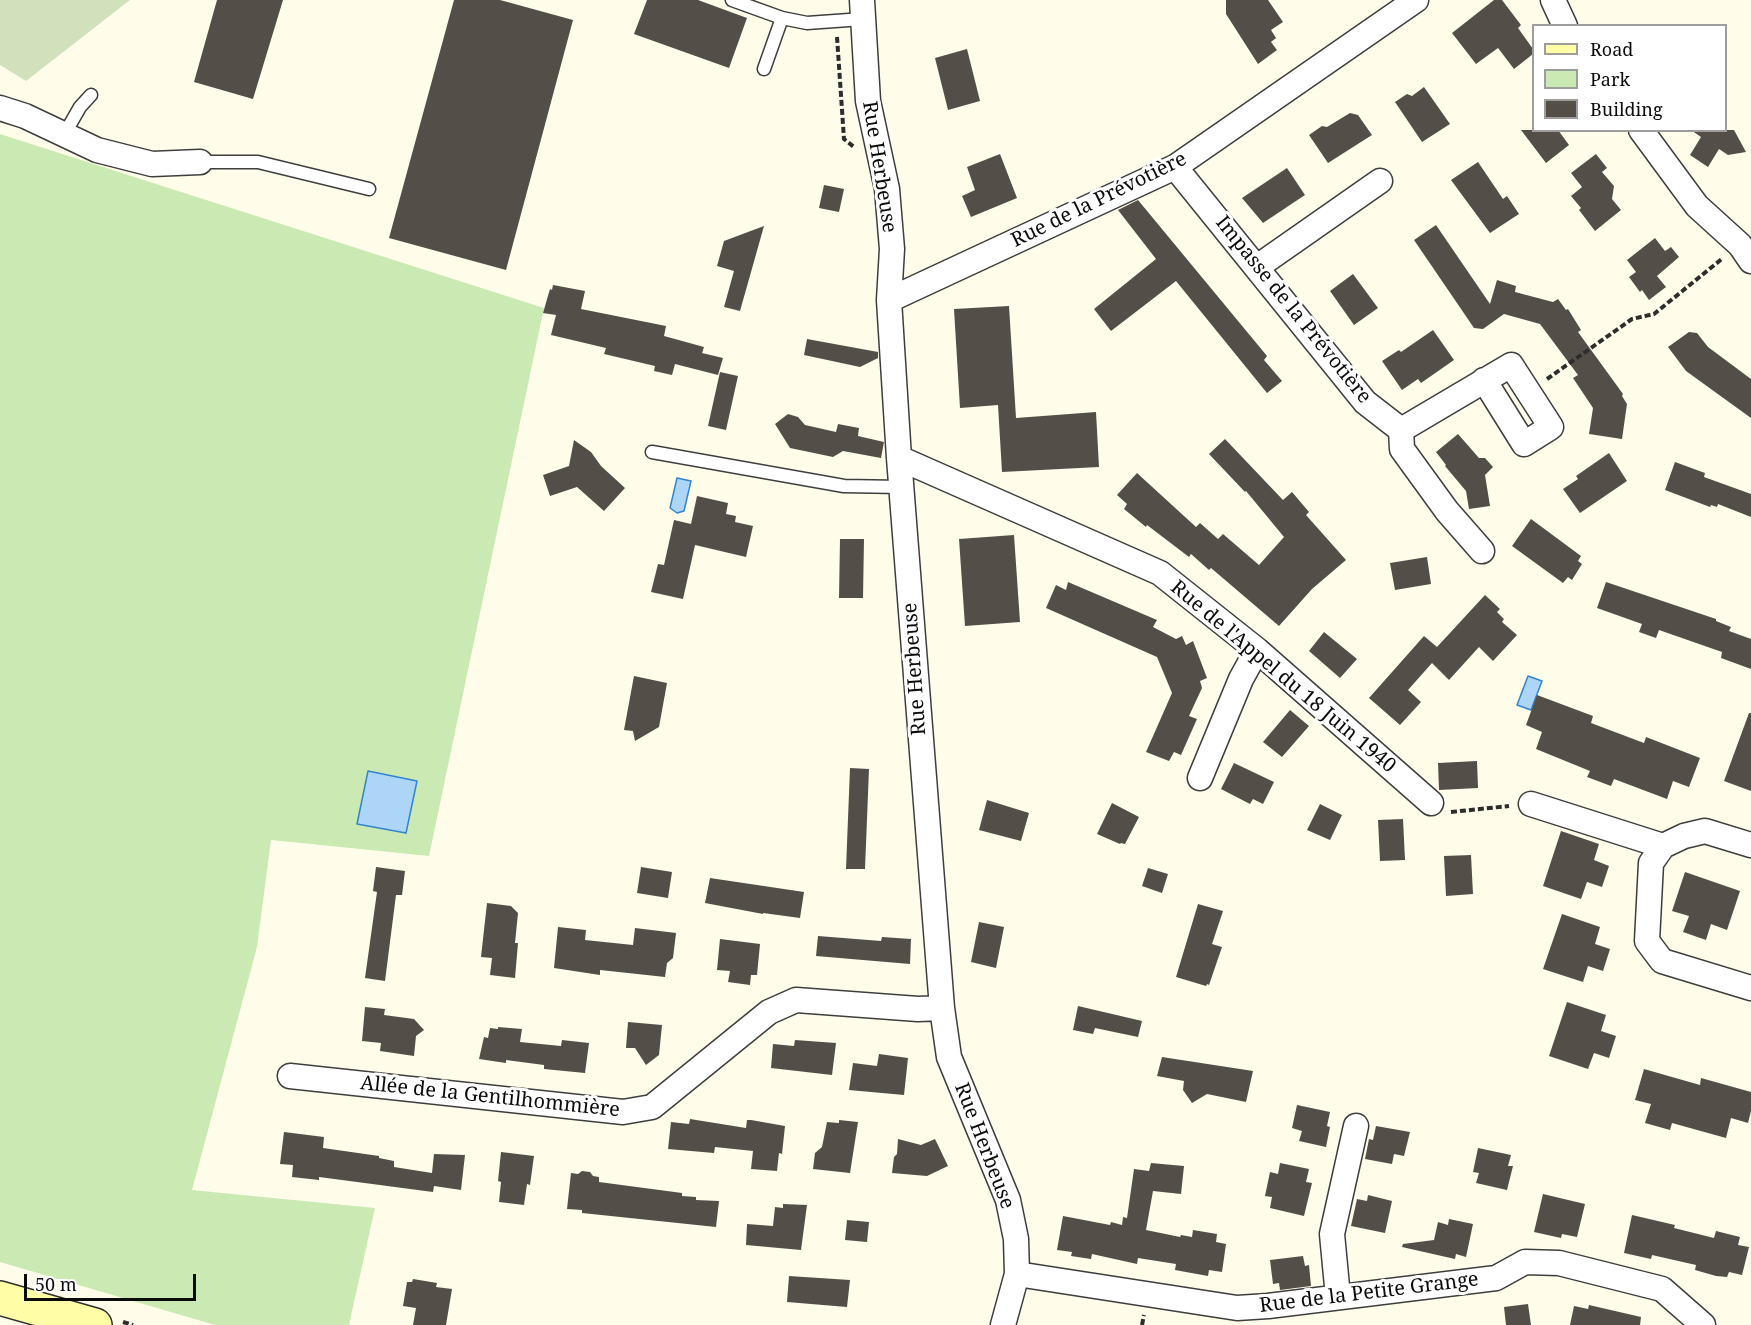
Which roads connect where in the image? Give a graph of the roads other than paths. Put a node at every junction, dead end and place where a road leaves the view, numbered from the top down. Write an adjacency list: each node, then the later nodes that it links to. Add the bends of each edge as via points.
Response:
1 (732, 0): 5 (lane)
2 (1416, 0): 13 (street, Rue de la Prévotière)
3 (1552, 0): 6 (street)
4 (863, 9): 5 (lane, via 807,23); 18 (street, Rue Herbeuse, via 868,101 887,189 892,249)
5 (782, 18): 7 (lane)
6 (1564, 24)
7 (764, 69)
8 (92, 95): 11 (lane)
9 (0, 108): 11 (street)
10 (1642, 132): 16 (street, via 1697,206)
11 (64, 135): 12 (street, via 97,150 152,164)
12 (200, 162): 15 (lane, via 258,162)
13 (1175, 167): 17 (street, Impasse de la Prévotière); 18 (street, Rue de la Prévotière)
14 (1380, 181): 17 (street)
15 (369, 189)
16 (1745, 253)
17 (1257, 267): 20 (street, Impasse de la Prévotière, via 1365,402)
18 (889, 300): 22 (street, Rue Herbeuse)
19 (1484, 381): 19 (street, via 1511,365 1551,427 1524,444); 20 (street)
20 (1401, 430): 24 (street, via 1402,449)
21 (652, 452): 23 (lane, via 844,486)
22 (899, 458): 23 (street, Rue Herbeuse); 25 (street, Rue de l'Appel du 18 Juin 1940, via 1160,573)
23 (901, 487): 32 (street, Rue Herbeuse)
24 (1482, 551)
25 (1257, 650): 26 (street); 27 (street, Rue de l'Appel du 18 Juin 1940)
26 (1200, 778)
27 (1431, 803)
28 (1531, 804): 30 (street)
29 (1751, 845): 30 (street, via 1705,831)
30 (1663, 846): 31 (street, via 1651,863 1647,941 1662,961)
31 (1751, 988)
32 (942, 1008): 33 (street, Allée de la Gentilhommière, via 796,1000 769,1012 652,1107 623,1112); 35 (street, Rue Herbeuse, via 949,1057 1008,1200 1016,1239)
33 (290, 1076)
34 (1356, 1126): 36 (street, via 1332,1234)
35 (1017, 1274): 36 (street, Rue de la Petite Grange, via 1237,1308); 39 (street, Rue Herbeuse)
36 (1338, 1297): 40 (street, Rue de la Petite Grange, via 1496,1278 1525,1262 1559,1263 1662,1289)
37 (0, 1298): 38 (main road)
38 (95, 1325)
39 (1003, 1325)
40 (1703, 1325)

